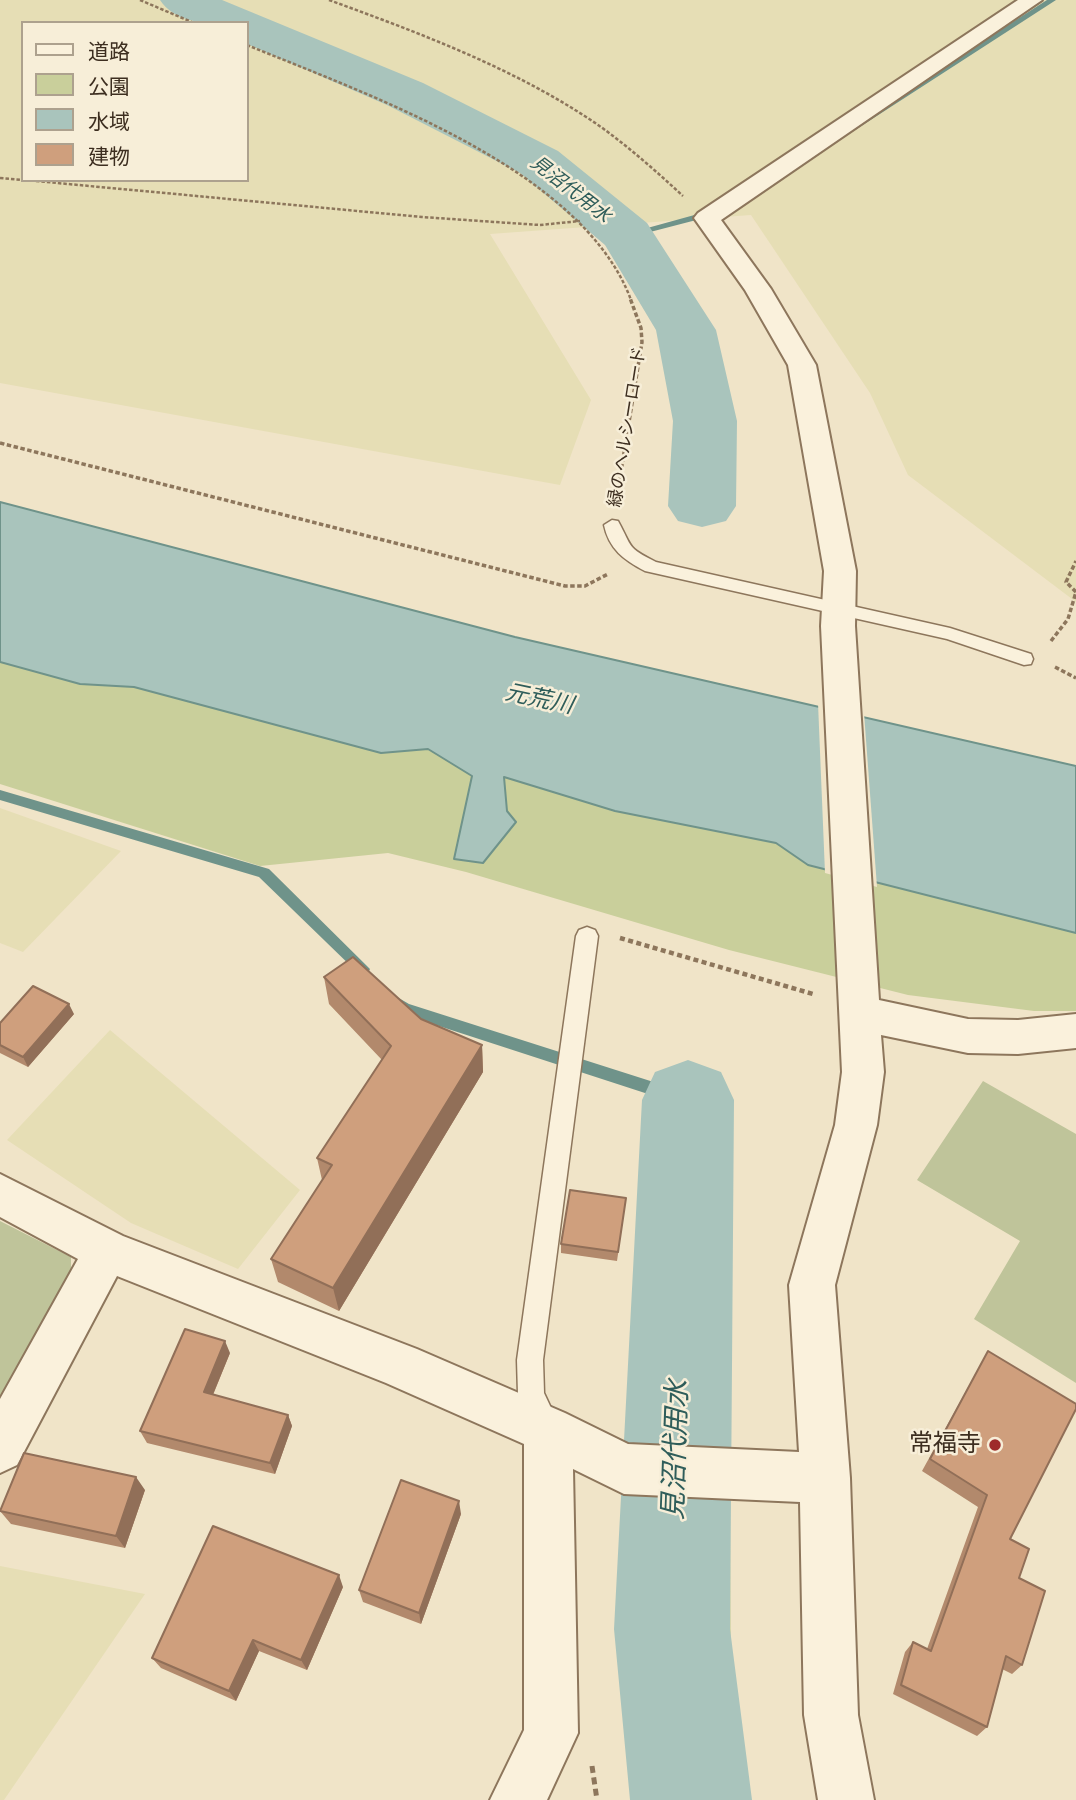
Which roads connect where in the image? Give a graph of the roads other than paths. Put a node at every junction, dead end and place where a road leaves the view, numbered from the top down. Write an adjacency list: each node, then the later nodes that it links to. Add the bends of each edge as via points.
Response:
1 (1032, 0): 3 (street, via 707,218 758,289 802,365 840,571)
2 (612, 524): 3 (lane, 緑のヘルシーロード, via 615,541 651,567)
3 (838, 616): 4 (lane, via 950,634); 6 (street)
4 (1024, 659)
5 (587, 936): 10 (lane, via 530,1360 531,1394)
6 (859, 998): 7 (street, via 968,1036); 12 (street, via 863,1072 856,1125 812,1285)
7 (1076, 1031)
8 (0, 1194): 9 (street)
9 (107, 1251): 10 (street, via 400,1365); 11 (street)
10 (548, 1430): 12 (street, via 624,1469); 13 (street, via 551,1733)
11 (0, 1448)
12 (825, 1478): 14 (street, via 831,1715)
13 (518, 1800)
14 (846, 1800)

